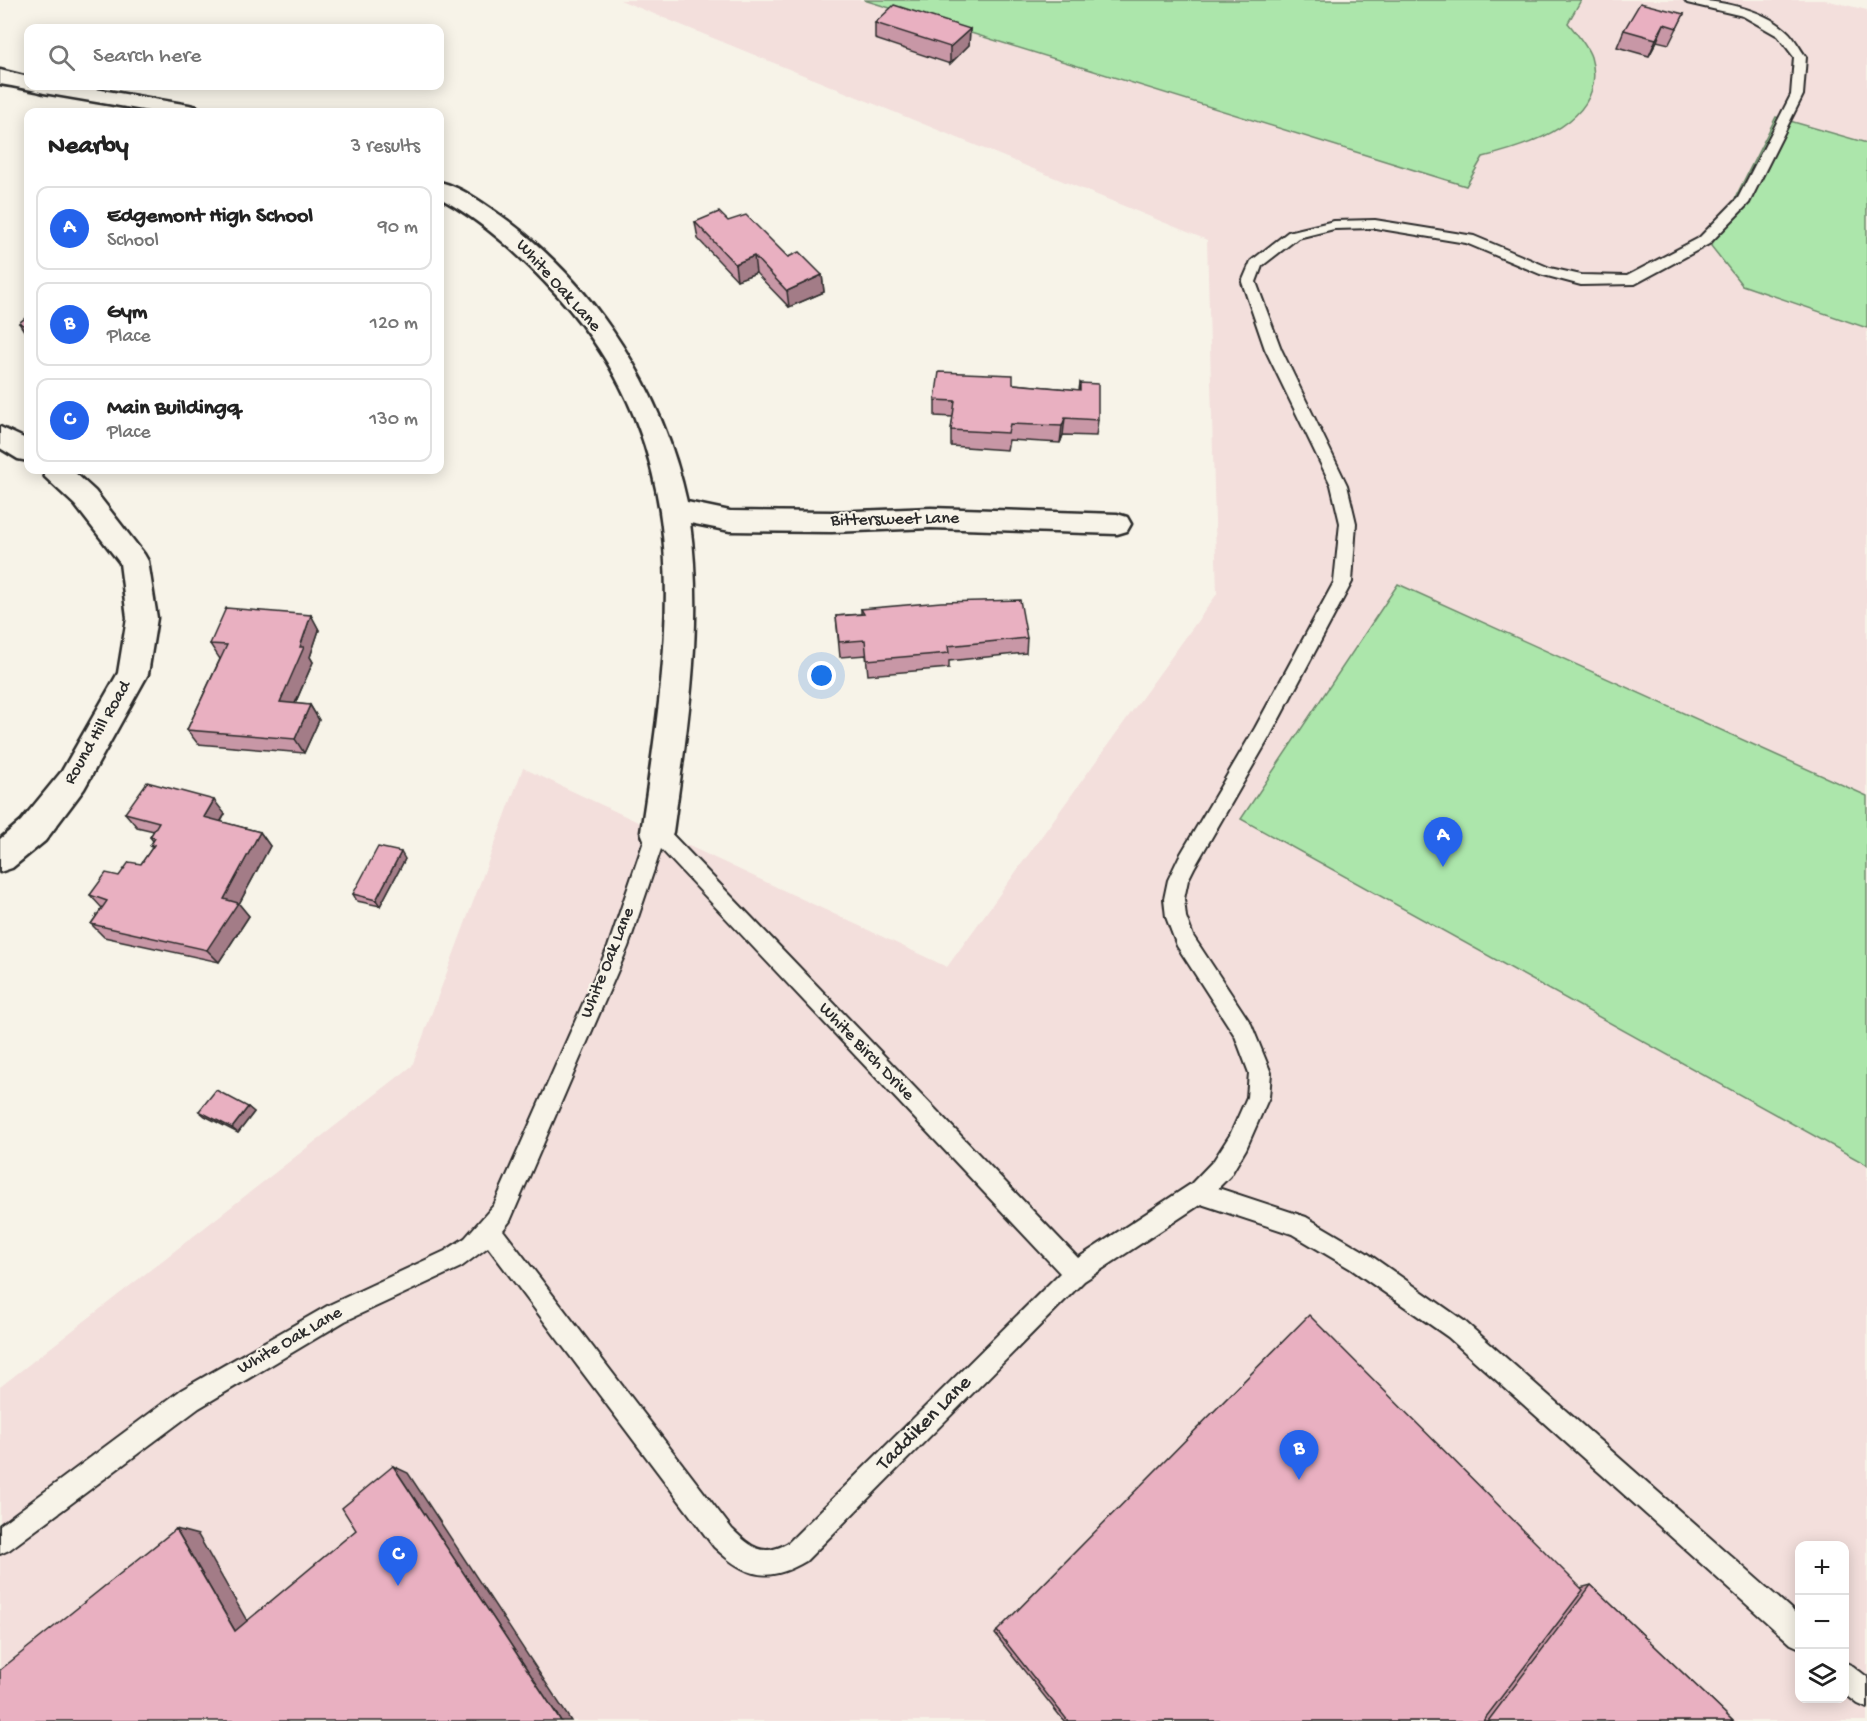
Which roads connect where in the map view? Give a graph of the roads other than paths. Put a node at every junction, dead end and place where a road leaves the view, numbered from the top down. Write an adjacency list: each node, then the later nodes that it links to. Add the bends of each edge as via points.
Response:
1 (1691, 0): 14 (lane, Taddiken Lane, via 1746,13 1782,33 1800,57 1797,95 1744,200 1704,241 1630,281 1581,280 1545,271 1469,239 1375,224 1335,225 1293,235 1256,264 1249,282 1273,349 1339,485 1348,524 1343,582 1178,880 1174,899 1184,940 1244,1031 1260,1073 1258,1097 1238,1142 1222,1168)
2 (0, 77): 3 (street)
3 (24, 82)
4 (66, 90): 5 (street)
5 (167, 108)
6 (444, 192): 10 (street, White Oak Lane, via 514,236 598,327 644,410 663,459)
7 (0, 436): 8 (street)
8 (24, 450)
9 (59, 474): 13 (street, Round Hill Road, via 85,498 134,561 142,618 133,674 73,780 33,831)
10 (674, 509): 11 (street, Bittersweet Lane, via 730,521 931,518); 12 (street, White Oak Lane, via 679,558 676,683)
11 (1117, 524)
12 (657, 832): 15 (lane, White Oak Lane, via 618,947 502,1213); 16 (lane, White Birch Drive)
13 (0, 858)
14 (1199, 1192): 16 (lane, Taddiken Lane); 18 (lane, via 1298,1225 1359,1261 1456,1329)
15 (489, 1230): 16 (lane, Taddiken Lane, via 723,1538 751,1562 768,1564 797,1552); 17 (lane, White Oak Lane, via 453,1259 337,1313 200,1393)
16 (1076, 1273)
17 (0, 1541)
18 (1795, 1631)
19 (1849, 1679): 20 (lane)
20 (1867, 1695)

